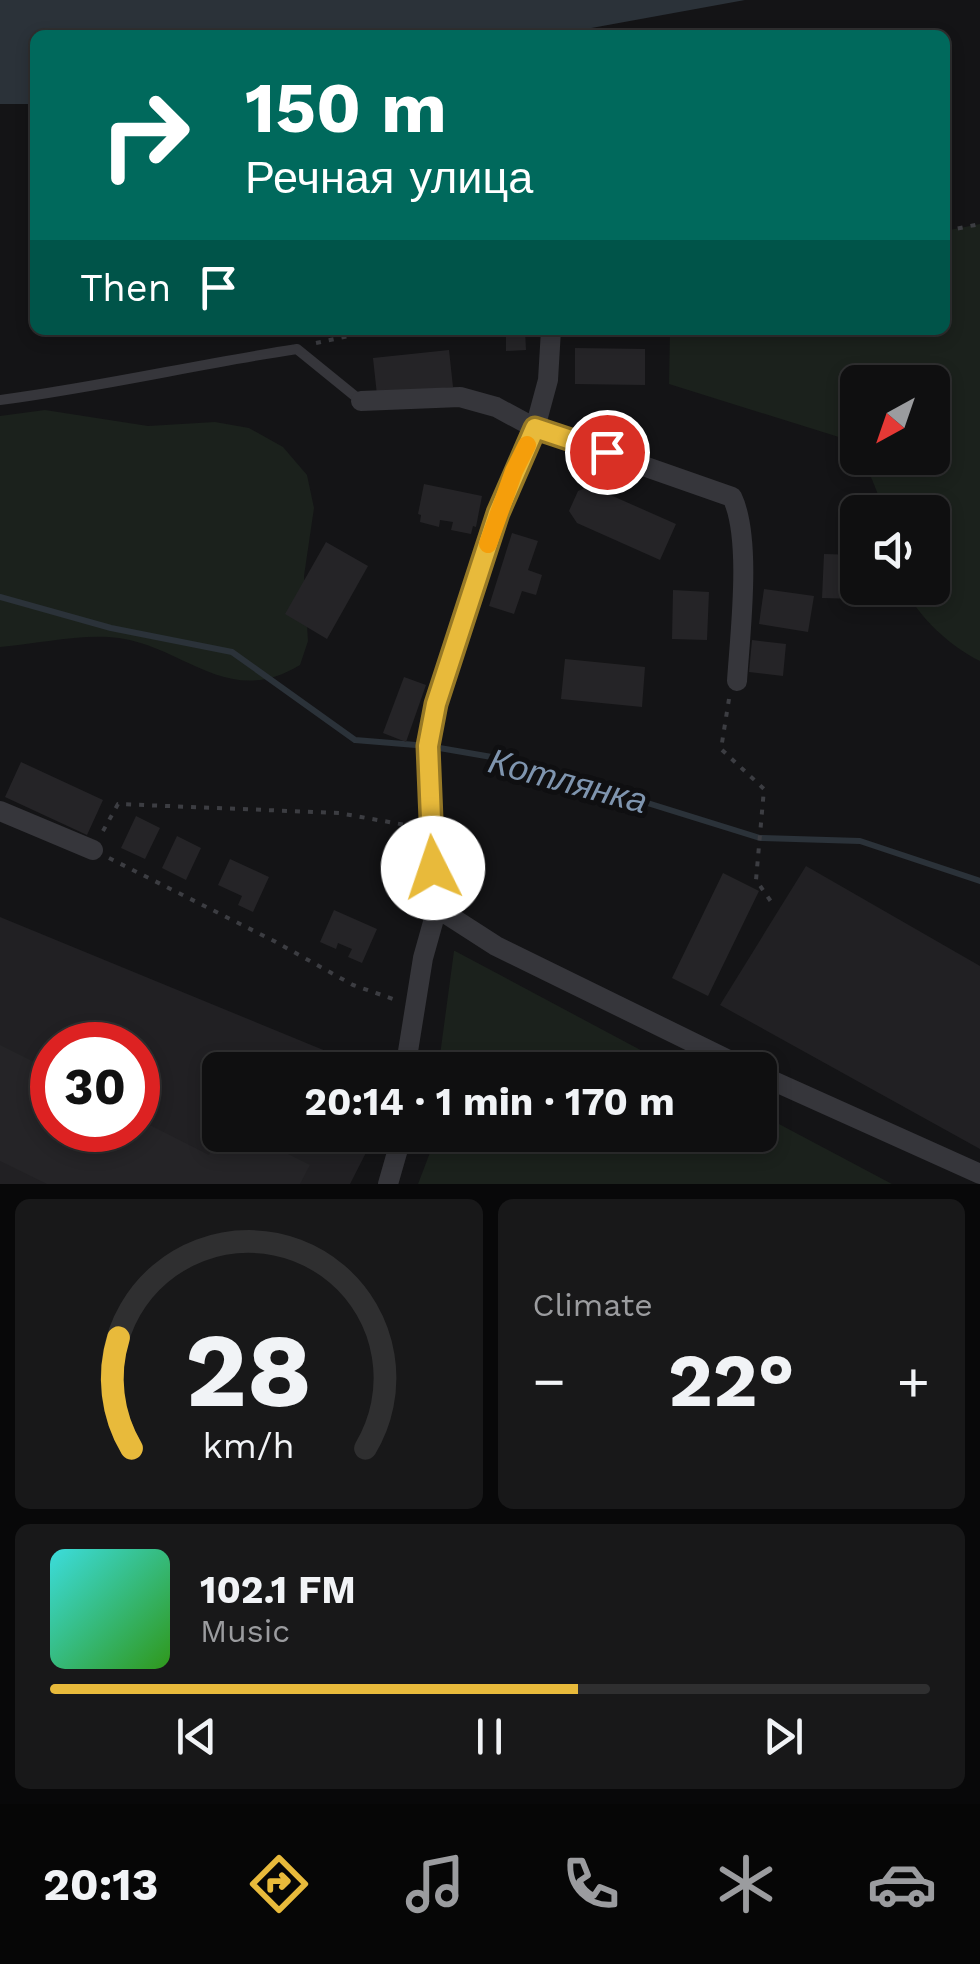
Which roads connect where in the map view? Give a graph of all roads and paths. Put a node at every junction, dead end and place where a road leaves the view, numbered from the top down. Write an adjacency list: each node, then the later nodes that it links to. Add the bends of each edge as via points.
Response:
1 (980, 224): 2 (path)
2 (950, 231)
3 (357, 335): 5 (path)
4 (551, 335): 8 (street)
5 (297, 349): 6 (lane); 7 (lane)
6 (0, 400)
7 (361, 401): 8 (street, via 460,397)
8 (535, 428): 9 (street, via 732,496 741,519); 11 (street, via 503,499 436,704 428,746)
9 (736, 681): 13 (path, via 721,750 764,789 756,880)
10 (0, 811): 12 (street)
11 (430, 830): 12 (path, via 339,814 118,804); 14 (street)
12 (93, 850): 15 (path, via 353,984)
13 (772, 903)
14 (437, 908): 15 (street); 17 (street, via 496,946)
15 (414, 1006): 16 (street)
16 (408, 1052)
17 (712, 1052)
18 (777, 1083): 20 (street)
19 (397, 1152): 21 (street)
20 (980, 1174)
21 (388, 1184)

